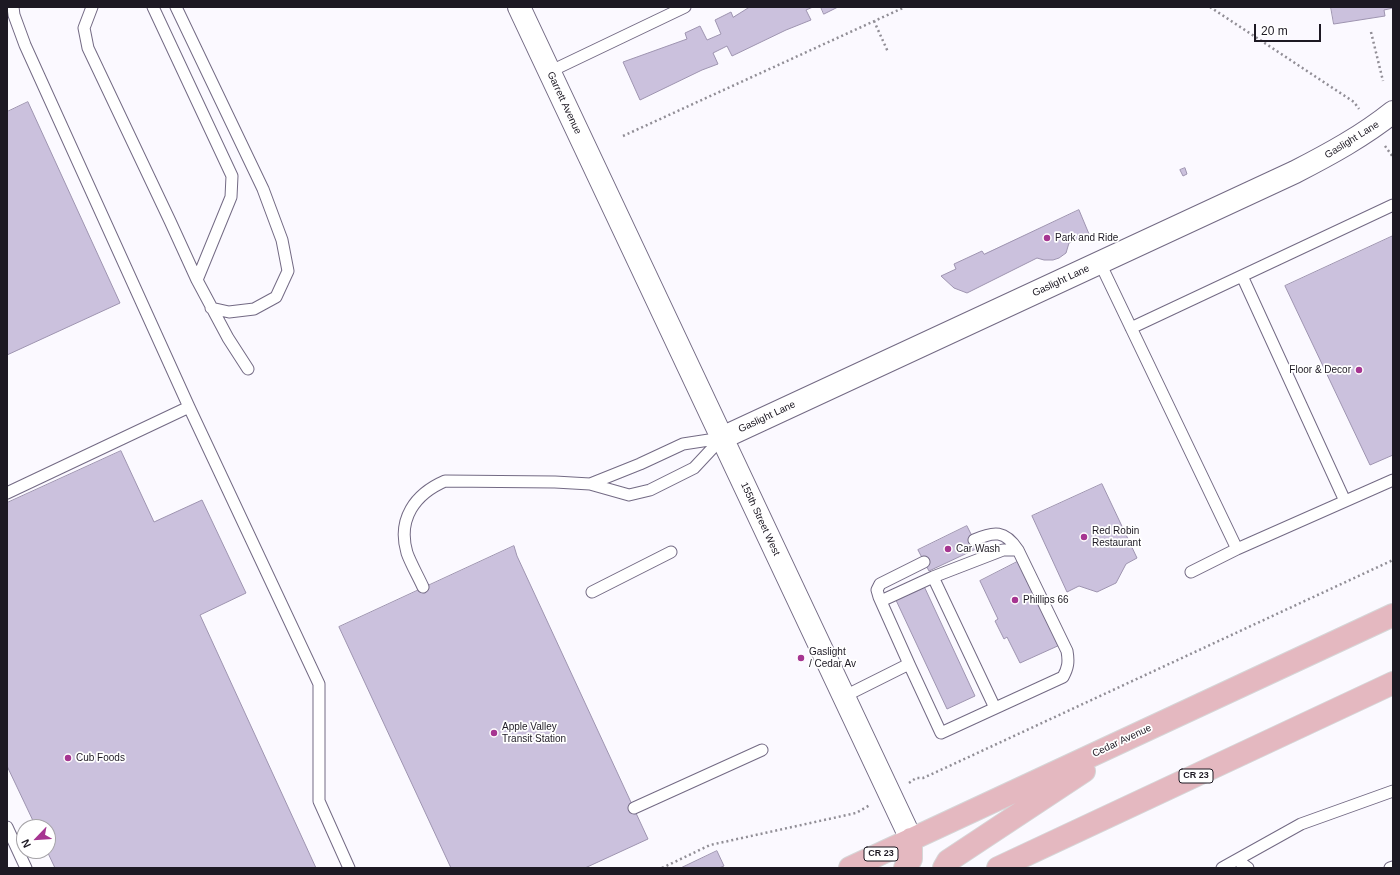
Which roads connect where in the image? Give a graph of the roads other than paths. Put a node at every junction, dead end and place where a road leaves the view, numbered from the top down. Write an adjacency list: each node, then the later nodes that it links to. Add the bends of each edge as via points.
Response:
1 (14, 7): 17 (lane, via 14,15 25,45)
2 (92, 7): 13 (lane, via 84,28 88,48)
3 (153, 7): 13 (lane, via 232,176 231,197)
4 (176, 7): 14 (lane, via 263,189 282,240 288,271 276,297 254,309 229,312)
5 (519, 7): 7 (street, Garrett Avenue)
6 (685, 7): 7 (lane)
7 (549, 72): 9 (street, Garrett Avenue)
8 (1393, 112): 11 (street, Gaslight Lane, via 1373,129 1295,172)
9 (609, 199): 18 (street, 155th Street West)
10 (1393, 205): 12 (lane)
11 (1100, 263): 15 (lane); 18 (street, Gaslight Lane)
12 (1242, 276): 15 (lane); 22 (lane)
13 (197, 280): 14 (lane)
14 (211, 308): 16 (lane)
15 (1131, 328): 24 (lane)
16 (248, 369)
17 (189, 407): 21 (lane); 47 (lane, via 319,684 319,801)
18 (722, 438): 20 (lane, via 683,444); 20 (lane, via 694,468 650,490 629,495); 36 (street, 155th Street West)
19 (1393, 480): 22 (lane)
20 (590, 484): 30 (lane, via 445,481 434,486 414,503 407,516 404,534 407,553)
21 (7, 493)
22 (1345, 501): 24 (lane)
23 (974, 540): 25 (lane, via 996,533 1012,540)
24 (1237, 549): 28 (lane)
25 (1018, 550): 29 (lane, via 1003,550); 37 (lane, via 1067,651 1069,662 1063,677)
26 (671, 552): 31 (lane)
27 (924, 562): 32 (lane, via 880,584 877,590)
28 (1191, 572)
29 (932, 577): 32 (lane); 37 (lane)
30 (423, 587)
31 (592, 592)
32 (881, 601): 34 (lane)
33 (1393, 615): 38 (main road, Cedar Avenue / CR 23)
34 (909, 664): 36 (lane); 37 (lane, via 941,733)
35 (1393, 683): 51 (main road, CR 23)
36 (843, 697): 43 (street, 155th Street West)
37 (995, 708)
38 (1149, 729): 43 (main road, Cedar Avenue / CR 23); 50 (main road, via 948,861)
39 (762, 750): 41 (lane)
40 (1393, 791): 44 (lane, via 1301,824)
41 (634, 808)
42 (7, 827): 46 (lane)
43 (911, 839): 48 (main road, Cedar Avenue / CR 23); 49 (main road, via 911,859)
44 (1237, 860): 52 (lane); 53 (lane)
45 (1393, 866): 54 (lane)
46 (26, 868)
47 (349, 868)
48 (850, 868)
49 (904, 868)
50 (944, 868)
51 (998, 868)
52 (1222, 868)
53 (1248, 868)
54 (1390, 868)

